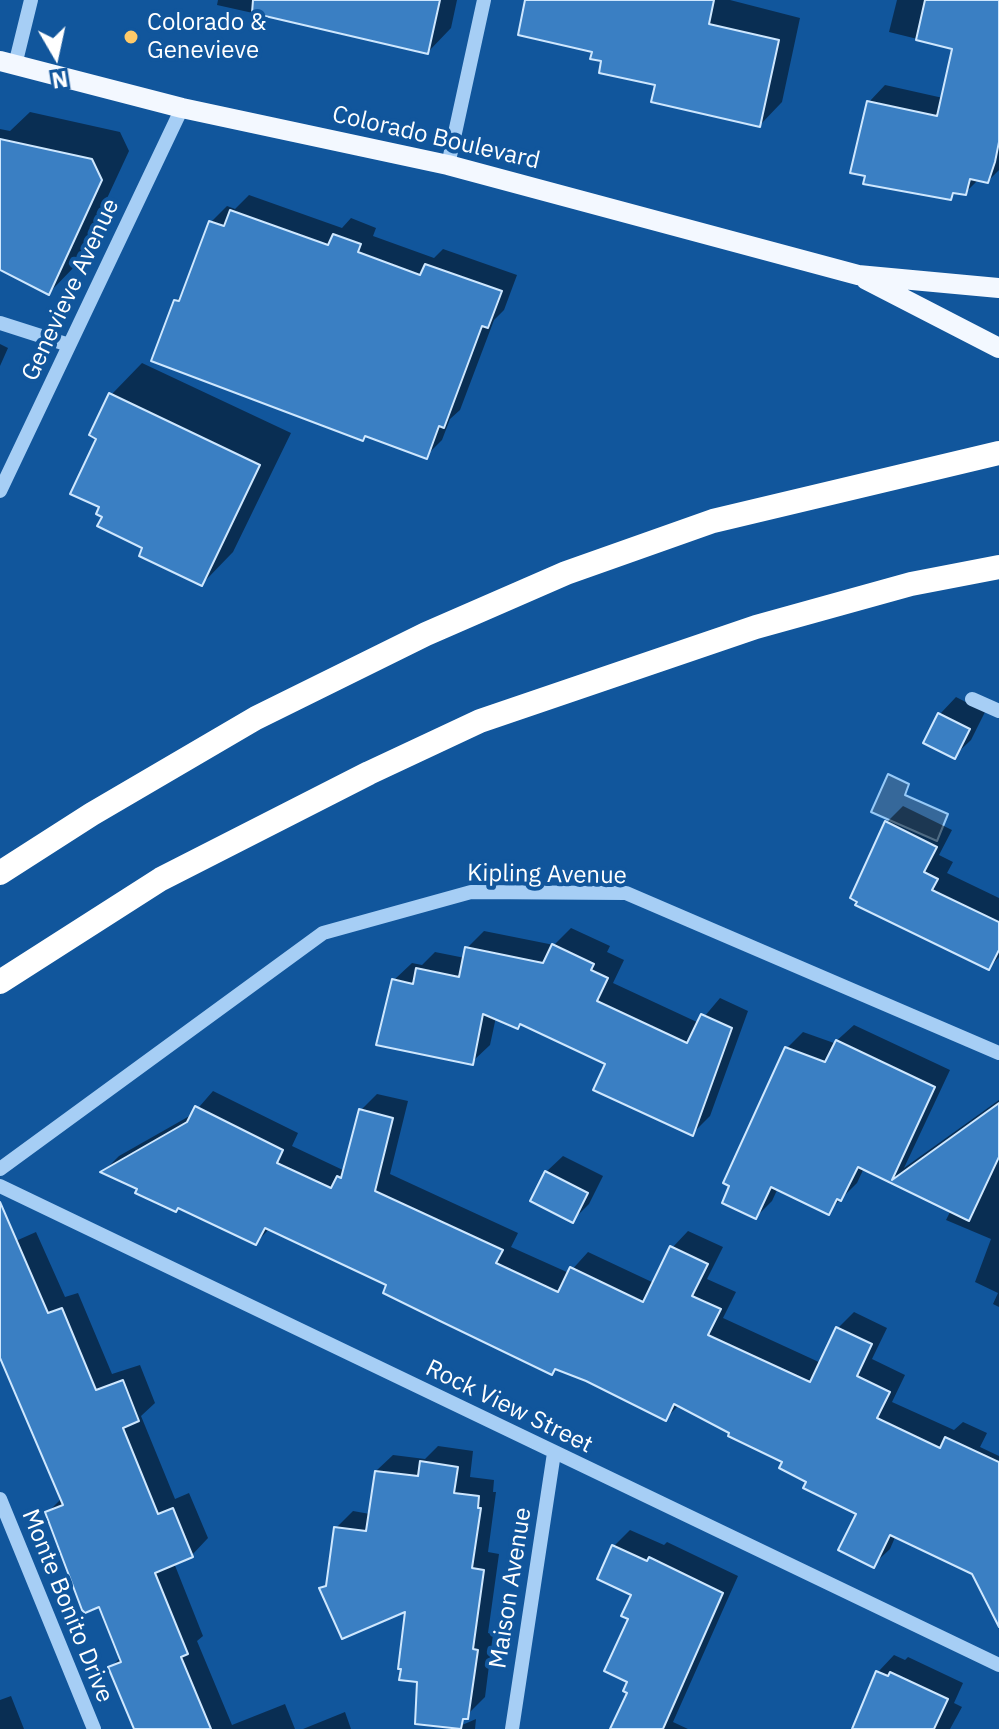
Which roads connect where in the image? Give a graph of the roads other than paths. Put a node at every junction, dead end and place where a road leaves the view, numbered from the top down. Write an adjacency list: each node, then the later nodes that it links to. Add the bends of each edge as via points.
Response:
1 (31, 0): 3 (street)
2 (484, 0): 5 (street)
3 (8, 63): 4 (main road, Colorado Boulevard)
4 (182, 108): 5 (main road, Colorado Boulevard); 9 (street, Genevieve Avenue)
5 (448, 165): 6 (main road, Colorado Boulevard)
6 (858, 275): 7 (main road, Colorado Boulevard); 10 (main road, Colorado Boulevard)
7 (999, 288)
8 (0, 323): 9 (street)
9 (69, 345): 12 (street, Genevieve Avenue)
10 (999, 348)
11 (999, 453): 16 (highway, via 713,521 566,573 426,634 256,718)
12 (0, 491)
13 (999, 567): 17 (highway, via 911,584 756,627 480,721 161,879)
14 (972, 699): 15 (street)
15 (999, 711)
16 (0, 873)
17 (0, 982)
18 (999, 1053): 19 (street, Kipling Avenue, via 626,893 471,892 323,933)
19 (0, 1169)
20 (0, 1186): 21 (street, Rock View Street)
21 (554, 1453): 23 (street, Rock View Street); 25 (street, Maison Avenue)
22 (0, 1499): 24 (street, Monte Bonito Drive)
23 (999, 1665)
24 (94, 1729)
25 (512, 1729)

